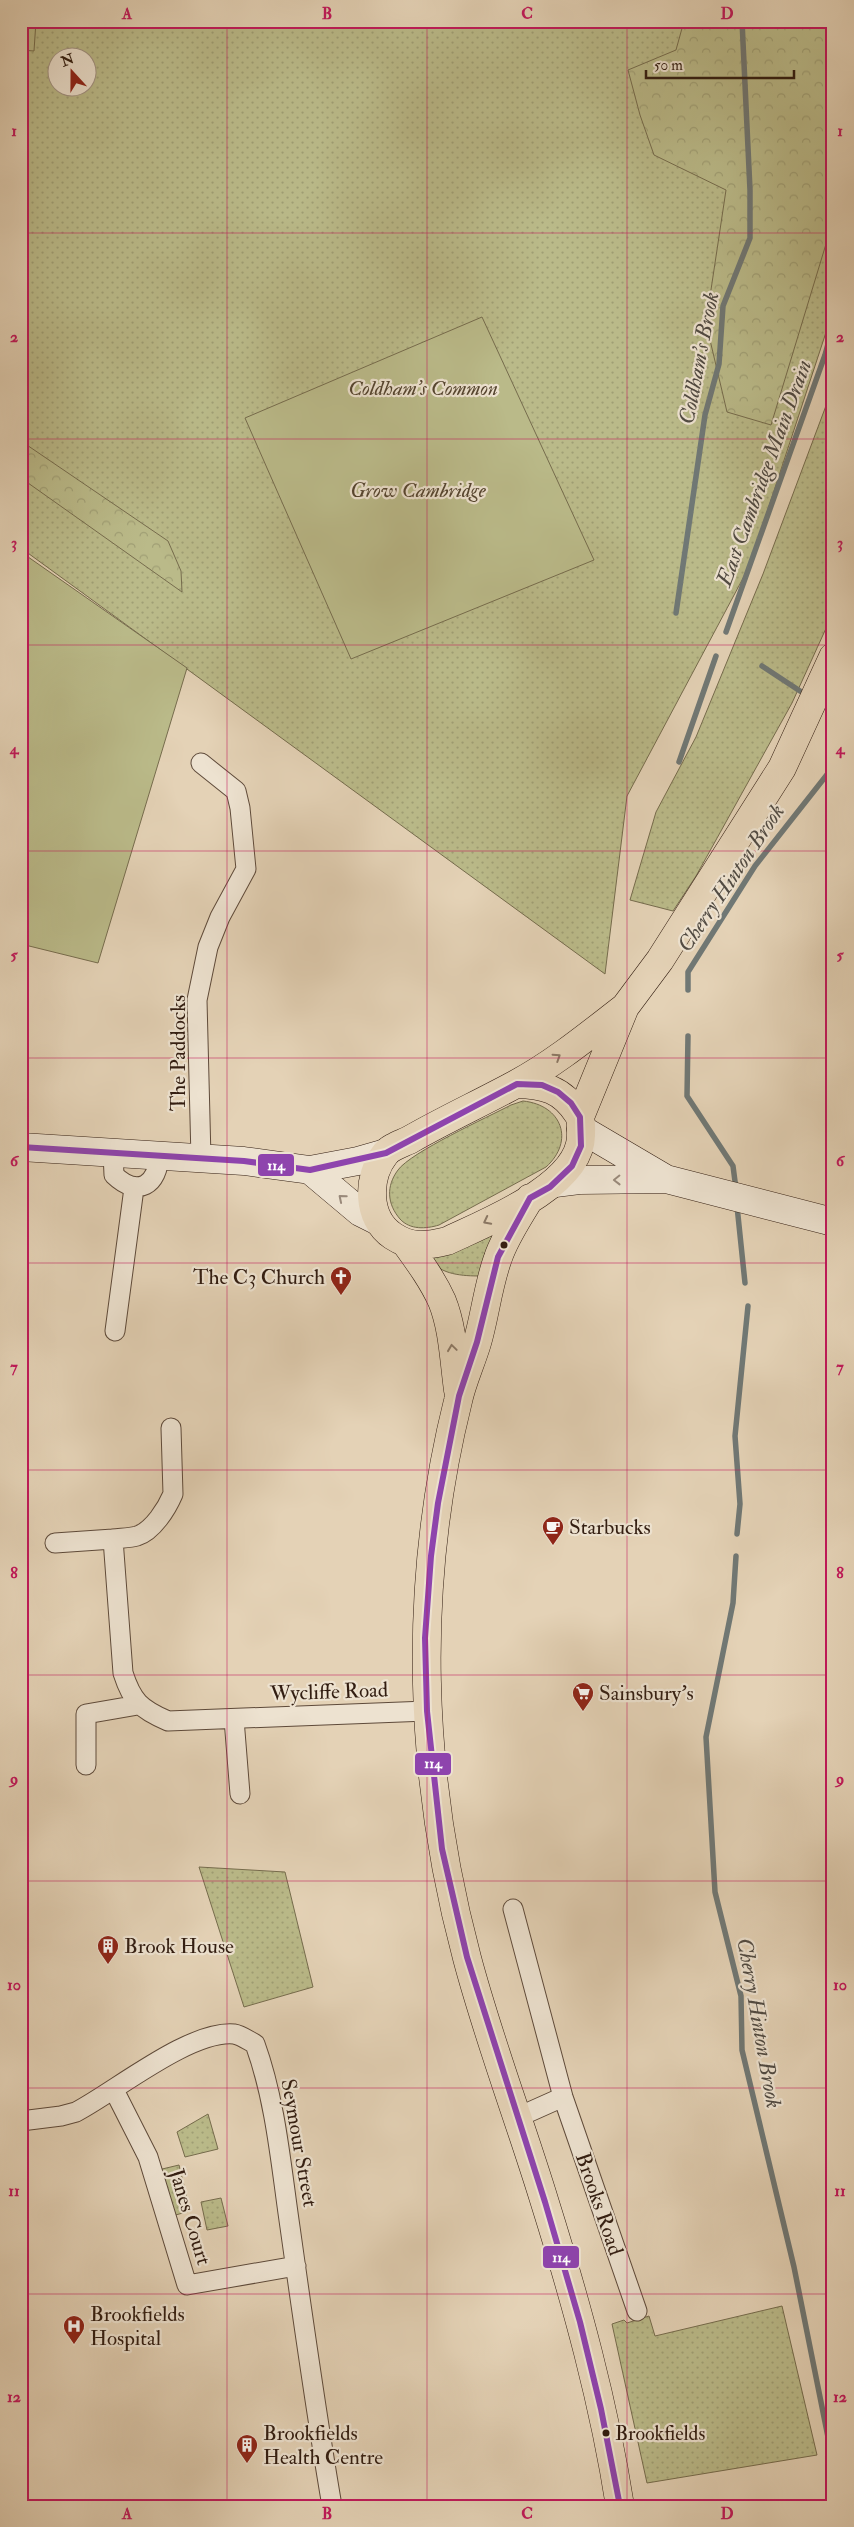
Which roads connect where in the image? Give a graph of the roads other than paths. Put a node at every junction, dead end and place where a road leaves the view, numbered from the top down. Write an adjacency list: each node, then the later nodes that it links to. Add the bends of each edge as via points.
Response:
1 (833, 656): 3 (main road, via 782,768 660,960)
2 (201, 763): 10 (street, The Paddocks, via 236,791 246,869 208,947 197,1000)
3 (625, 1007): 4 (main road, one-way to 3); 5 (main road)
4 (517, 1084): 5 (main road, via 542,1085 558,1092 571,1103); 8 (main road)
5 (581, 1123): 12 (street); 13 (main road, via 581,1146 572,1166)
6 (21, 1147): 7 (street)
7 (113, 1152): 9 (street); 14 (street, via 114,1175 123,1184)
8 (386, 1153): 11 (street); 16 (main road, via 374,1175 371,1195)
9 (159, 1155): 10 (street); 14 (street, via 155,1178)
10 (201, 1158): 11 (street)
11 (310, 1170): 16 (street, one-way to 11, via 360,1212)
12 (666, 1179): 13 (street, one-way to 13); 17 (street)
13 (555, 1183): 15 (main road)
14 (134, 1188): 19 (street)
15 (530, 1198): 18 (main road, one-way to 18, via 447,1241 428,1246); 20 (main road, via 498,1257 477,1342)
16 (378, 1221): 18 (main road)
17 (833, 1222)
18 (407, 1245): 20 (main road, one-way to 18, via 442,1302)
19 (115, 1331)
20 (459, 1396): 25 (main road, via 431,1556 425,1638)
21 (171, 1428): 22 (street, via 173,1494 170,1502 145,1532)
22 (114, 1538): 23 (street); 24 (street, via 123,1673)
23 (55, 1543)
24 (138, 1705): 26 (street, Wycliffe Road, via 168,1721); 27 (street, via 86,1714)
25 (427, 1711): 26 (street, Wycliffe Road); 32 (main road, via 442,1849 450,1888 474,1982)
26 (234, 1719): 28 (street)
27 (86, 1765)
28 (240, 1794)
29 (513, 1909): 31 (street, Brooks Road)
30 (114, 2090): 33 (street, Seymour Street, via 76,2112); 34 (street, Janes Court, via 148,2157 187,2286); 34 (street, Seymour Street, via 179,2050 210,2036 236,2034 255,2044 277,2137)
31 (563, 2097): 32 (street); 35 (street, Brooks Road)
32 (516, 2118): 37 (main road, via 545,2202 580,2322)
33 (21, 2121)
34 (296, 2266): 36 (street, Seymour Street)
35 (636, 2311)
36 (332, 2506)
37 (620, 2506)

